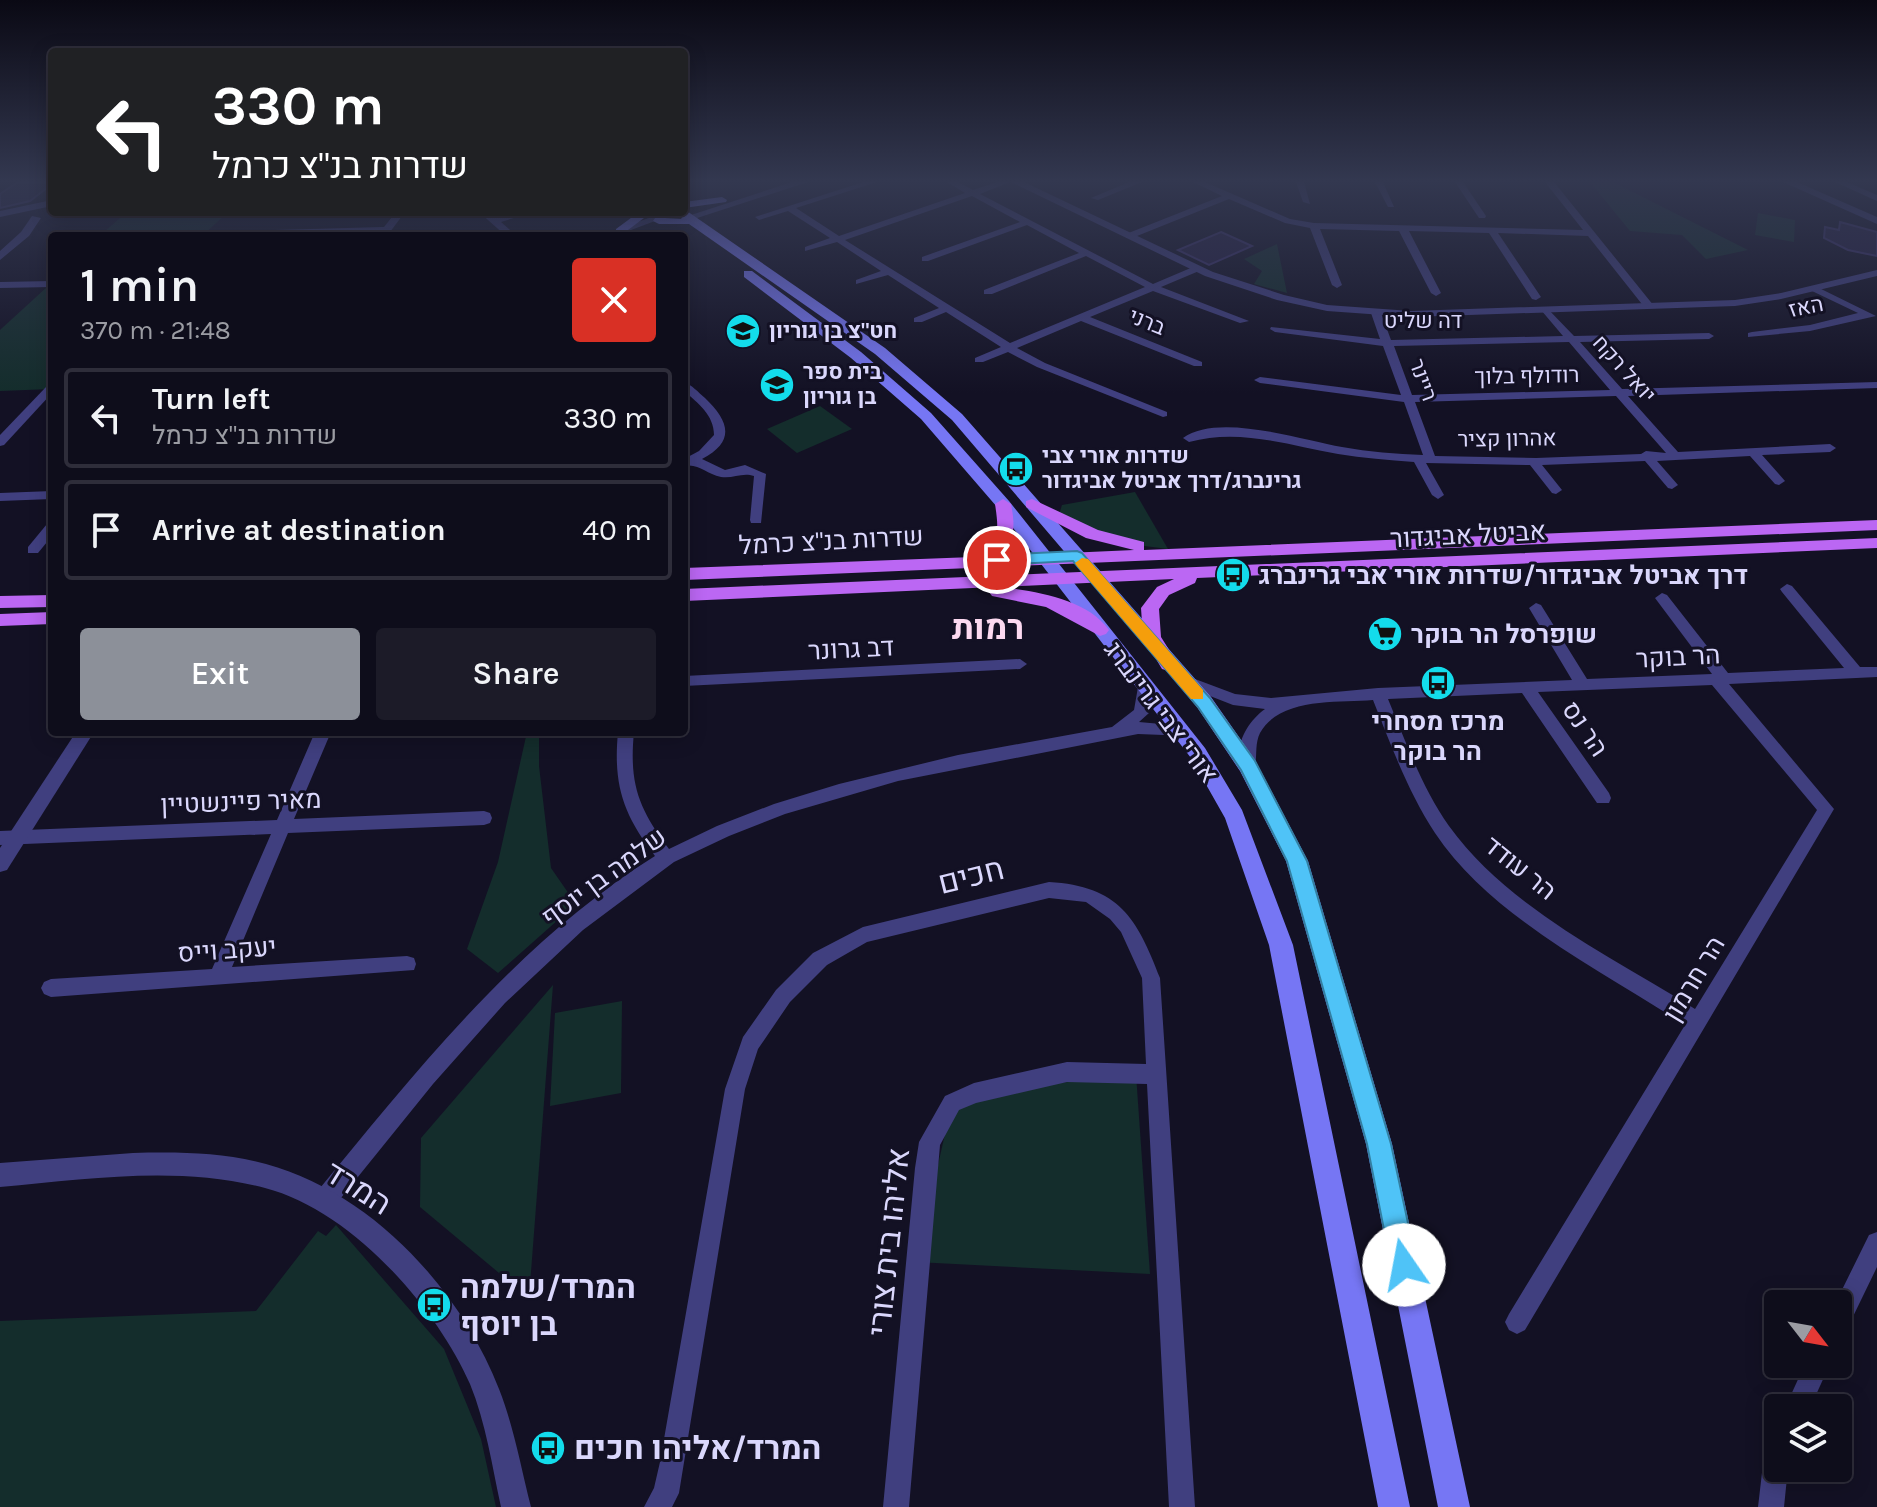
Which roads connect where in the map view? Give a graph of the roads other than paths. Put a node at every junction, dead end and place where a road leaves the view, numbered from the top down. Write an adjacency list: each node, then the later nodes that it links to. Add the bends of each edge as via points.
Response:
1 (719, 252): 62 (main road, אורי צבי גרינברג, via 926,416)
2 (731, 252): 63 (main road, אורי צבי גרינברג, via 880,351 957,417)
3 (859, 252): 13 (street)
4 (943, 252): 11 (street)
5 (1162, 252): 12 (street)
6 (1324, 252): 18 (street)
7 (1415, 252): 22 (street)
8 (1506, 252): 23 (street)
9 (1605, 252): 24 (street)
10 (1086, 253): 19 (street); 21 (street)
11 (925, 259)
12 (1196, 269): 19 (street); 27 (street, via 1288,300)
13 (889, 271): 15 (street); 25 (street)
14 (1877, 273): 20 (street)
15 (859, 282)
16 (48, 284): 17 (street)
17 (0, 285)
18 (1337, 285)
19 (1152, 287): 28 (street); 31 (street)
20 (1815, 289): 24 (street, via 1735,303); 29 (street)
21 (988, 292)
22 (1436, 293)
23 (1536, 297)
24 (1649, 306): 26 (street)
25 (947, 308): 30 (street); 37 (street)
26 (1546, 310): 27 (street); 35 (street, יואל רקח)
27 (1376, 313): 36 (street, ריינר)
28 (1081, 317): 37 (street); 39 (street, ברני)
29 (1874, 317): 33 (street, האז)
30 (918, 320)
31 (1244, 321)
32 (1275, 329): 36 (street, דה שליט)
33 (1752, 335)
34 (1709, 336): 35 (street, דה שליט)
35 (1571, 339): 36 (street, דה שליט); 44 (street, יואל רקח)
36 (1388, 343): 45 (street, ריינר)
37 (1008, 347): 38 (street); 46 (street)
38 (979, 360)
39 (1198, 364)
40 (1260, 380): 45 (street, רודולף בלוך)
41 (1877, 385): 44 (street, רודולף בלוך)
42 (688, 388): 55 (street, via 722,423 713,446)
43 (48, 391): 48 (street)
44 (1620, 394): 45 (street, רודולף בלוך); 51 (street, יואל רקח)
45 (1408, 399): 53 (street, ריינר)
46 (1163, 414)
47 (1189, 438): 53 (street, אהרון קציר, via 1220,429 1355,453)
48 (0, 442)
49 (1830, 448): 50 (street, אהרון קציר)
50 (1752, 451): 51 (street, אהרון קציר); 56 (street)
51 (1673, 454): 52 (street, אהרון קציר)
52 (1646, 455): 54 (street, אהרון קציר); 57 (street)
53 (1424, 459): 54 (street, אהרון קציר); 60 (street, ריינר)
54 (1532, 460): 58 (street)
55 (689, 462): 64 (street, via 724,474 745,469 760,474)
56 (1779, 481)
57 (1672, 485)
58 (1556, 490)
59 (48, 495): 61 (street)
60 (1438, 495)
61 (0, 497)
62 (1003, 504): 71 (main road, אורי צבי גרינברג); 72 (main road, via 1006,539)
63 (1032, 504): 69 (main road, via 1121,543); 70 (main road, אורי צבי גרינברג)
64 (756, 520)
65 (1877, 525): 69 (main road, אביטל אביגדור)
66 (48, 532): 68 (street)
67 (1877, 543): 73 (main road, אביטל אביגדור)
68 (33, 550)
69 (1218, 553): 70 (main road, אביטל אביגדור)
70 (1077, 556): 71 (main road, שדרות בנ"צ כרמל); 75 (main road, אורי צבי גרינברג)
71 (1045, 558): 72 (main road, שדרות בנ"צ כרמל); 76 (main road, אורי צבי גרינברג)
72 (973, 561): 74 (main road, שדרות בנ"צ כרמל)
73 (1219, 572): 75 (main road, אביטל אביגדור); 88 (main road, via 1179,581 1150,608 1152,637)
74 (688, 574)
75 (1095, 578): 76 (main road, אביטל אביגדור); 88 (main road, אורי צבי גרינברג)
76 (1060, 580): 77 (main road, שדרות בנ"צ כרמל); 86 (main road, אורי צבי גרינברג)
77 (935, 585): 79 (main road, שדרות בנ"צ כרמל); 86 (main road, via 1055,602)
78 (1787, 589): 90 (street)
79 (688, 595)
80 (1662, 598): 91 (street)
81 (48, 601): 82 (main road)
82 (0, 602)
83 (1536, 608): 93 (street)
84 (48, 618): 85 (main road)
85 (0, 620)
86 (1100, 630): 94 (main road, אורי צבי גרינברג)
87 (1020, 664): 92 (street, דב גרונר)
88 (1176, 671): 97 (street, הר בוקר, via 1233,699); 103 (main road, אורי צבי גרינברג)
89 (1877, 672): 90 (street, הר בוקר)
90 (1856, 673): 91 (street, הר בוקר)
91 (1720, 679): 93 (street, הר בוקר); 113 (street, הר חרמון, via 1826,809)
92 (688, 681)
93 (1583, 685): 95 (street, הר בוקר)
94 (1146, 687): 98 (main road, אורי צבי גרינברג); 99 (street, שלמה בן יוסף, via 1141,713)
95 (1527, 688): 96 (street, הר בוקר); 104 (street, הר נס)
96 (1378, 694): 97 (street, הר בוקר); 113 (street, הר עודד, via 1417,788 1456,849 1532,914)
97 (1289, 703): 103 (street, הר בוקר, via 1255,726 1247,747)
98 (1183, 732): 99 (street, שלמה בן יוסף, via 1154,727); 125 (main road, אורי צבי גרינברג, via 1235,816 1281,945)
99 (1106, 734): 108 (street, שלמה בן יוסף, via 843,788 750,819)
100 (82, 736): 107 (street)
101 (321, 736): 106 (street)
102 (626, 736): 108 (street, via 623,785 634,816)
103 (1248, 766): 126 (main road, אורי צבי גרינברג, via 1297,861 1374,1128)
104 (1603, 798)
105 (484, 818): 106 (street, מאיר פיינשטיין)
106 (282, 826): 107 (street, מאיר פיינשטיין); 111 (street)
107 (8, 838): 109 (street)
108 (666, 858): 116 (street, שלמה בן יוסף, via 580,920 468,1030)
109 (0, 864)
110 (407, 964): 111 (street, יעקב וייס)
111 (218, 977): 112 (street, יעקב וייס)
112 (51, 988)
113 (1698, 1022): 119 (street, הר חרמון)
114 (1157, 1074): 122 (street, חכים, via 1151,978 1139,946 1120,915 1083,892 1049,890 863,935 820,959 783,996 750,1044 735,1089 673,1462); 123 (street, אליהו בית צורי, via 1067,1072 952,1103 930,1142 926,1168); 124 (street, חכים)
115 (0, 1175): 116 (street, המרד, via 178,1164 267,1176)
116 (324, 1201): 121 (street, המרד, via 384,1245 430,1296 472,1358 497,1425)
117 (1877, 1243): 118 (street)
118 (1852, 1294)
119 (1517, 1322)
120 (1774, 1482): 127 (street)
121 (516, 1507)
122 (657, 1507)
123 (896, 1507)
124 (1182, 1507)
125 (1394, 1507)
126 (1454, 1507)
127 (1771, 1507)

